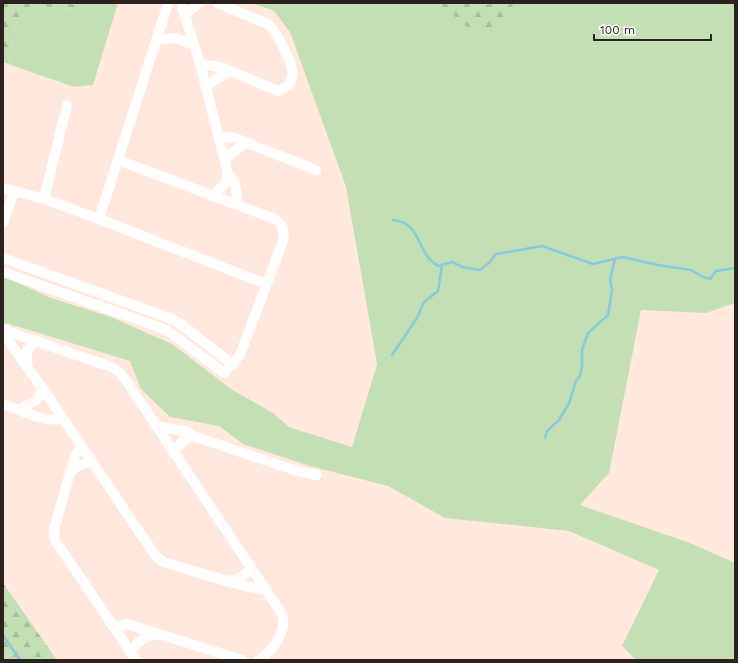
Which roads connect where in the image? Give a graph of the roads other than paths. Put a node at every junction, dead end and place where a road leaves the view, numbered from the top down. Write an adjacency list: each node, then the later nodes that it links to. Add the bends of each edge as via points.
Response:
1 (168, 3): 6 (street)
2 (181, 3): 5 (street)
3 (200, 3): 5 (street)
4 (218, 3): 9 (street, via 268,24 274,30 287,56 293,75 288,86 278,91)
5 (185, 14): 7 (street)
6 (156, 40): 7 (street, via 176,38); 15 (street)
7 (194, 45): 8 (street)
8 (200, 64): 9 (street, via 224,68); 10 (street)
9 (228, 72): 10 (street)
10 (206, 86): 12 (street)
11 (67, 105): 21 (street)
12 (220, 137): 13 (street); 14 (street)
13 (246, 142): 14 (street); 16 (street)
14 (225, 159): 17 (street)
15 (118, 160): 20 (street); 23 (street)
16 (316, 170)
17 (228, 174): 20 (street, via 224,185); 22 (street, via 232,177 238,197)
18 (3, 188): 19 (street)
19 (14, 192): 21 (street); 24 (street)
20 (212, 196): 22 (street)
21 (44, 199): 23 (street)
22 (236, 205): 27 (street, via 275,219 283,230 283,241)
23 (99, 219): 27 (street)
24 (3, 223)
25 (4, 256): 26 (street, via 6,268); 30 (street, via 172,319)
26 (3, 272): 30 (street, via 167,330 224,373)
27 (266, 284): 30 (street, via 240,355)
28 (4, 330): 29 (street); 31 (street, via 22,363)
29 (36, 340): 31 (street, via 27,351); 36 (street, via 112,367 119,372)
30 (233, 364)
31 (27, 367): 32 (street)
32 (43, 389): 34 (street, via 36,400); 35 (street)
33 (3, 404): 34 (street)
34 (21, 409): 35 (street, via 26,413 56,421)
35 (62, 418): 38 (street)
36 (156, 426): 37 (street, via 188,432); 39 (street)
37 (193, 436): 39 (street, via 183,441); 42 (street, via 297,471)
38 (82, 447): 40 (street); 41 (street, via 75,455)
39 (173, 452): 43 (street)
40 (92, 462): 41 (street); 44 (street, via 155,555 163,562)
41 (72, 470): 46 (street, via 54,530 55,540)
42 (317, 475)
43 (251, 566): 44 (street, via 242,577); 45 (street)
44 (230, 581): 45 (street, via 261,591)
45 (266, 589): 51 (street, via 282,614 284,628 271,651)
46 (114, 627): 47 (street, via 127,624); 48 (street)
47 (156, 635): 48 (street, via 140,639); 49 (street)
48 (133, 656)
49 (221, 657): 50 (street)
50 (242, 660)
51 (259, 660)

